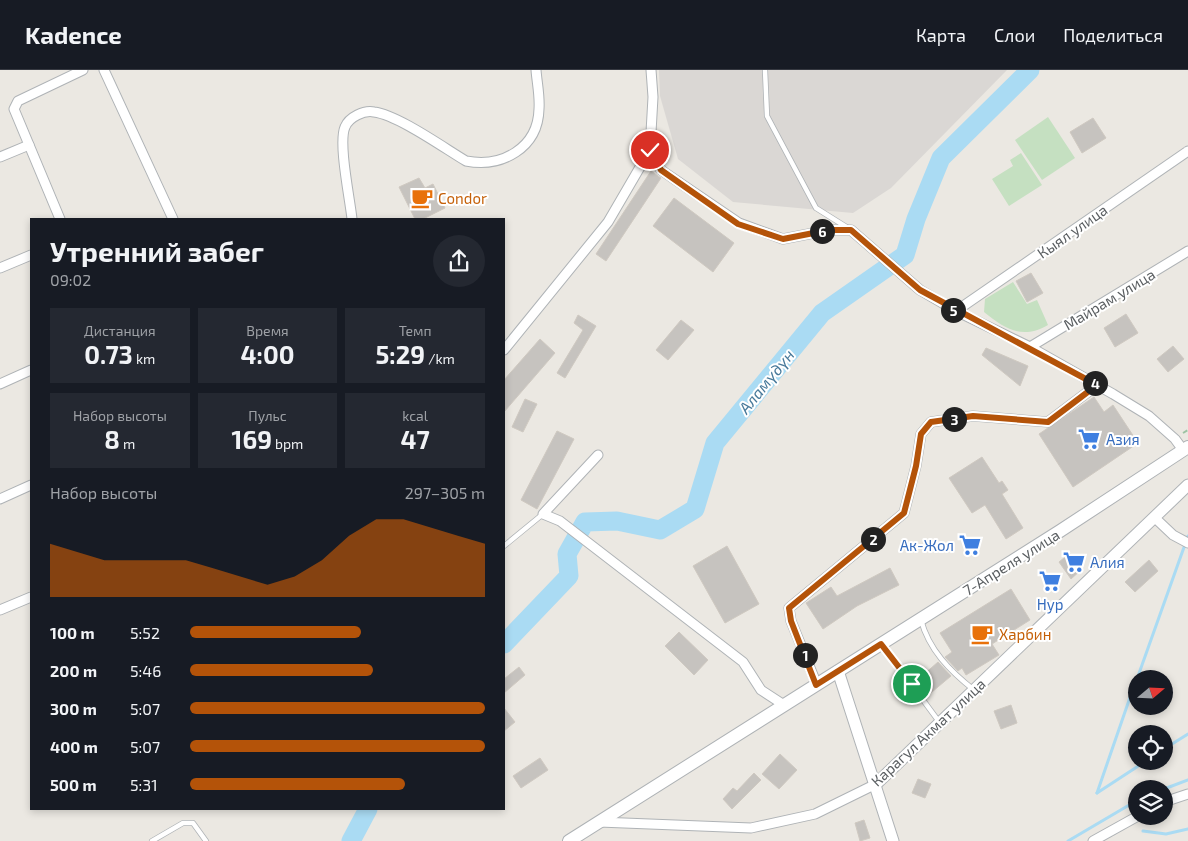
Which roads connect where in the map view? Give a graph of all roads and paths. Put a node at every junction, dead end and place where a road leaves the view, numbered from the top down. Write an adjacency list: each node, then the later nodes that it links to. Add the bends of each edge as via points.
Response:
1 (83, 70): 6 (street, via 18,100 14,109)
2 (104, 70): 11 (street)
3 (536, 70): 12 (street, via 539,110 534,134 511,156 492,162 466,161 395,119 374,112 352,118 345,126 342,142)
4 (651, 70): 7 (street)
5 (765, 70): 13 (lane, via 767,116 798,175 816,208)
6 (28, 145): 9 (street); 10 (street)
7 (650, 150): 13 (street, via 661,170 738,224 783,239 829,230); 19 (street, via 608,222)
8 (1188, 151): 17 (street, Кыял улица)
9 (0, 157)
10 (60, 218)
11 (173, 218)
12 (352, 218)
13 (851, 230): 17 (street, via 920,290)
14 (1188, 252): 18 (street, Майрам улица)
15 (30, 254): 16 (street)
16 (0, 268)
17 (956, 311): 18 (street)
18 (1030, 347): 22 (street)
19 (505, 349)
20 (30, 370): 21 (street)
21 (0, 384)
22 (1097, 385): 23 (street, via 1149,416); 38 (street, via 1048,422 973,416 931,422 921,434 904,513 789,608)
23 (1186, 450): 34 (main road, 7-Апреля улица)
24 (598, 455): 28 (street)
25 (30, 485): 27 (street)
26 (1188, 485): 29 (street, Карагул Акмат улица)
27 (0, 498)
28 (543, 514): 31 (lane); 41 (street, via 560,521 743,662 761,690)
29 (1154, 516): 30 (street); 39 (street, Карагул Акмат улица)
30 (1188, 543)
31 (505, 545)
32 (30, 597): 33 (street)
33 (0, 610)
34 (921, 619): 35 (main road, 7-Апреля улица); 39 (lane, via 931,646 954,674)
35 (881, 644): 36 (main road, 7-Апреля улица); 37 (lane)
36 (838, 671): 38 (main road, 7-Апреля улица); 43 (street)
37 (912, 684)
38 (816, 685): 41 (main road, 7-Апреля улица)
39 (974, 690): 42 (street, Карагул Акмат улица)
40 (923, 700): 42 (lane)
41 (784, 705): 47 (main road, 7-Апреля улица)
42 (940, 723): 43 (street, Карагул Акмат улица)
43 (876, 784): 47 (street, Карагул Акмат улица, via 815,814 751,828); 51 (street)
44 (1188, 794): 45 (street)
45 (1173, 799)
46 (1128, 821): 52 (street)
47 (598, 822): 50 (main road, 7-Апреля улица)
48 (152, 841): 49 (lane, via 184,823 194,823)
49 (206, 841)
50 (569, 841)
51 (893, 841)
52 (1092, 841)

